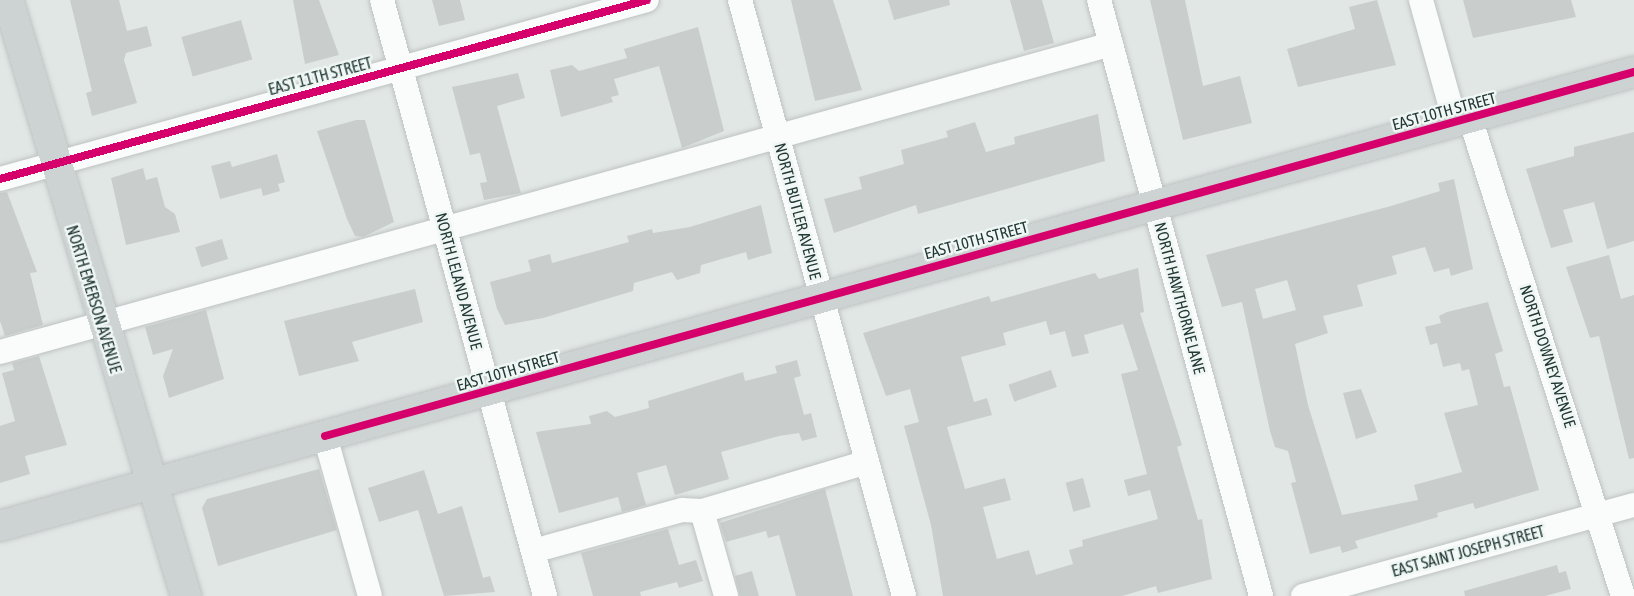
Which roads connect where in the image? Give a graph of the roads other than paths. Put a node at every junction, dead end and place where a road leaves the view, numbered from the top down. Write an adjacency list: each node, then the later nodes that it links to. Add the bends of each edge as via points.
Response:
1 (382, 0): 8 (street, NORTH LELAND AVENUE)
2 (647, 0): 8 (street, EAST 11TH STREET)
3 (740, 0): 11 (street, NORTH BUTLER AVENUE)
4 (1099, 0): 7 (street, NORTH HAWTHORNE LANE)
5 (1421, 0): 10 (street, NORTH DOWNEY AVENUE)
6 (8, 2): 12 (main road, NORTH EMERSON AVENUE)
7 (1111, 44): 11 (street); 14 (street, NORTH HAWTHORNE LANE)
8 (401, 68): 12 (street, EAST 11TH STREET); 15 (street, NORTH LELAND AVENUE)
9 (1634, 72): 10 (main road, EAST 10TH STREET)
10 (1462, 120): 14 (main road, EAST 10TH STREET); 25 (street, NORTH DOWNEY AVENUE)
11 (777, 133): 15 (street); 16 (street, NORTH BUTLER AVENUE)
12 (53, 164): 13 (street, EAST 11TH STREET); 17 (main road, NORTH EMERSON AVENUE)
13 (0, 179)
14 (1154, 205): 16 (main road, EAST 10TH STREET); 33 (street, NORTH HAWTHORNE LANE)
15 (444, 225): 17 (street, via 387,246); 19 (street, NORTH LELAND AVENUE)
16 (822, 297): 19 (main road, EAST 10TH STREET); 21 (street, NORTH BUTLER AVENUE)
17 (101, 324): 18 (street); 22 (main road, NORTH EMERSON AVENUE)
18 (0, 352)
19 (489, 390): 20 (main road, EAST 10TH STREET); 27 (street, NORTH LELAND AVENUE)
20 (325, 436): 22 (main road, EAST 10TH STREET); 29 (street)
21 (867, 462): 24 (street); 32 (street, NORTH BUTLER AVENUE)
22 (150, 484): 26 (main road, EAST 10TH STREET); 28 (main road, NORTH EMERSON AVENUE)
23 (1634, 505): 25 (street, EAST SAINT JOSEPH STREET)
24 (702, 511): 27 (street, via 682,510); 31 (street)
25 (1600, 514): 34 (street, EAST SAINT JOSEPH STREET); 35 (street, NORTH DOWNEY AVENUE)
26 (0, 526)
27 (533, 551): 30 (street, NORTH LELAND AVENUE)
28 (186, 596)
29 (370, 596)
30 (545, 596)
31 (726, 596)
32 (904, 596)
33 (1261, 596)
34 (1303, 596)
35 (1623, 596)

